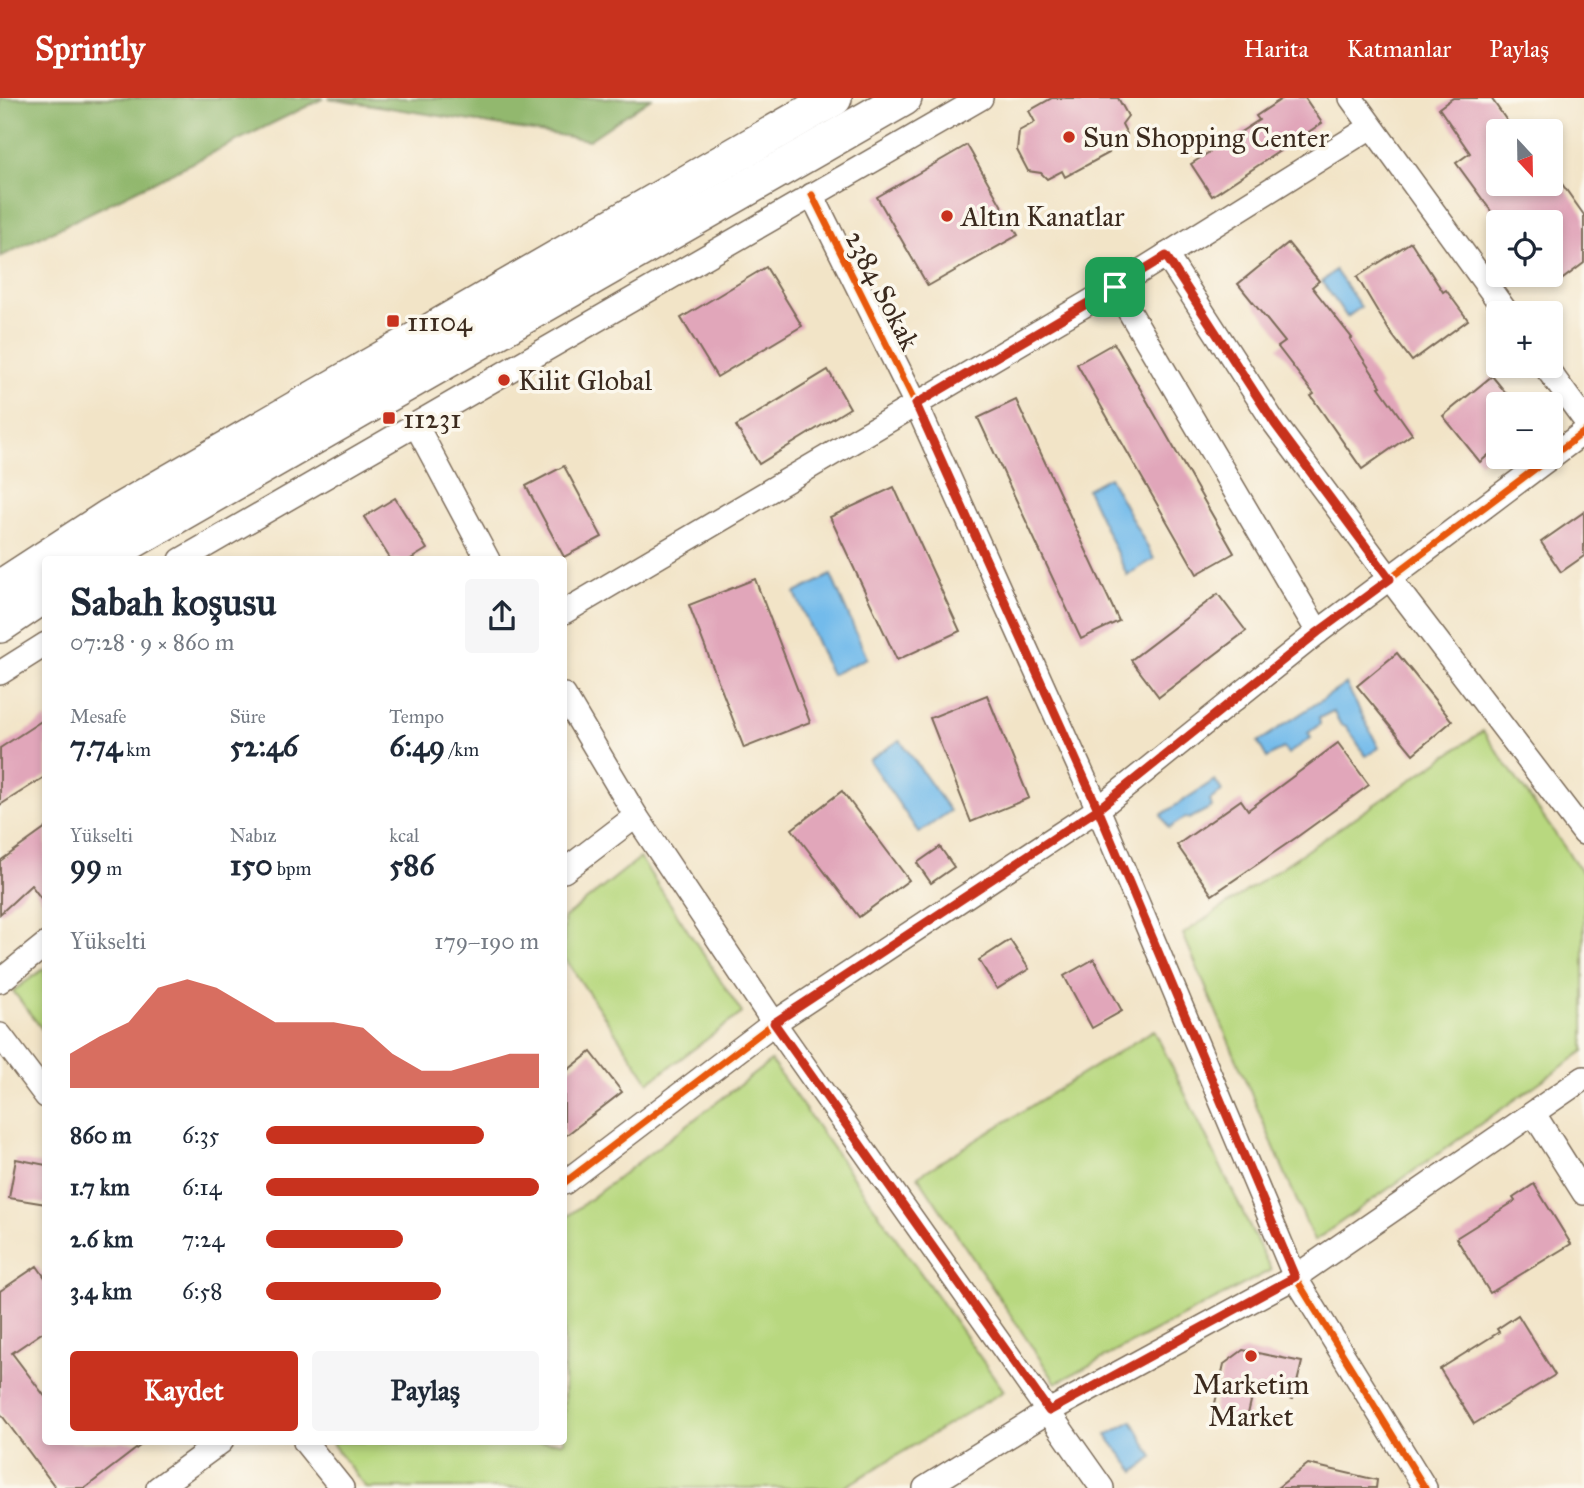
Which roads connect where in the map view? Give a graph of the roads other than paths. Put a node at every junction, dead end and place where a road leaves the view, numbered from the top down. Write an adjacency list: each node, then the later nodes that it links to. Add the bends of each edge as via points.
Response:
1 (834, 98): 15 (main road, via 109,517)
2 (904, 98): 16 (main road)
3 (981, 98): 6 (street)
4 (1351, 98): 5 (street)
5 (1371, 127): 7 (street); 9 (street)
6 (812, 195): 11 (street, 2384 Sokak); 13 (street)
7 (1166, 256): 8 (street); 20 (street, via 1275,424)
8 (1115, 287): 11 (street); 25 (street)
9 (1498, 301)
10 (1554, 378): 12 (street)
11 (916, 404): 23 (street); 29 (street, 2384 Sokak)
12 (1584, 419)
13 (416, 425): 17 (street); 18 (street)
14 (1584, 432): 20 (street)
15 (49, 556)
16 (106, 556)
17 (188, 556)
18 (486, 556)
19 (42, 561): 21 (main road)
20 (1390, 579): 25 (street); 31 (street)
21 (0, 588)
22 (42, 597): 24 (main road)
23 (567, 610)
24 (0, 625)
25 (1318, 632): 29 (street)
26 (42, 647): 27 (street)
27 (0, 673)
28 (567, 700): 30 (street)
29 (1098, 809): 35 (street); 42 (street, 2384 Sokak)
30 (636, 816): 32 (street); 35 (street)
31 (1584, 833)
32 (567, 869)
33 (42, 947): 34 (street)
34 (0, 981)
35 (774, 1023): 40 (street); 43 (street)
36 (0, 1035): 38 (street)
37 (1584, 1078): 39 (street)
38 (42, 1091)
39 (1534, 1114): 41 (street); 42 (street)
40 (567, 1182)
41 (1584, 1193)
42 (1295, 1277): 43 (street); 50 (street, 2384 Sokak)
43 (1049, 1411): 48 (street); 49 (street)
44 (217, 1445): 46 (street)
45 (307, 1445): 47 (street)
46 (158, 1488)
47 (342, 1488)
48 (925, 1488)
49 (1102, 1488)
50 (1425, 1488)

